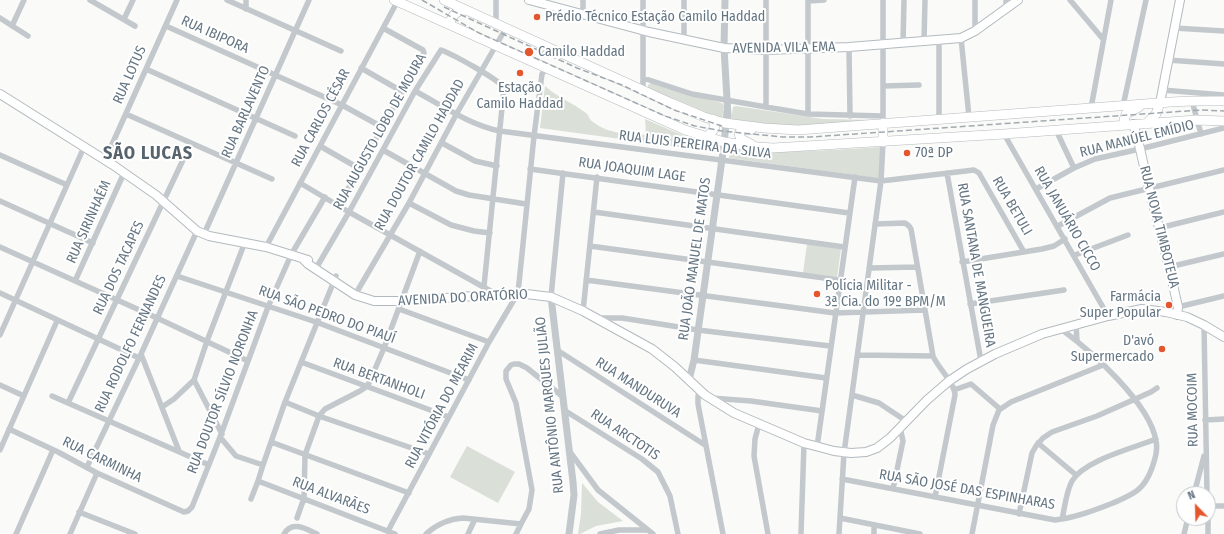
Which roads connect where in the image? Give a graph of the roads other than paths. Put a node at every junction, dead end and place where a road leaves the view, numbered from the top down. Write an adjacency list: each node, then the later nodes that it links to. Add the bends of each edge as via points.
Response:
1 (24, 0): 35 (street)
2 (133, 0): 32 (street)
3 (177, 0): 37 (street, RUA LOTUS)
4 (227, 0): 28 (street)
5 (246, 0): 28 (street)
6 (309, 0): 41 (street, RUA BARLAVENTO)
7 (444, 0): 29 (main road)
8 (496, 0): 33 (street)
9 (529, 0): 30 (main road, AVENIDA VILA EMA)
10 (583, 0): 30 (street)
11 (644, 0): 42 (street)
12 (684, 0): 47 (street)
13 (725, 0): 55 (street, RUA JOÃO MANUEL DE MATOS)
14 (766, 0): 58 (street)
15 (808, 0): 16 (street); 56 (street)
16 (824, 0)
17 (884, 0): 52 (street)
18 (904, 0): 51 (street)
19 (926, 0): 50 (street)
20 (975, 0): 43 (street)
21 (1070, 0): 48 (street)
22 (1111, 0): 48 (street)
23 (1146, 0): 81 (street)
24 (1180, 0): 40 (main road)
25 (94, 1): 32 (street)
26 (396, 1): 34 (main road); 38 (street, RUA CARLOS CÉSAR)
27 (1010, 3): 43 (main road, AVENIDA VILA EMA)
28 (246, 9): 41 (street)
29 (466, 10): 33 (main road); 34 (main road, via 454,13)
30 (583, 14): 42 (main road, AVENIDA VILA EMA)
31 (0, 18): 35 (street)
32 (124, 19): 36 (street)
33 (496, 23): 39 (main road)
34 (449, 24): 53 (main road)
35 (12, 26): 45 (street)
36 (134, 26)
37 (166, 26): 63 (street, RUA LOTUS); 65 (street, RUA IBIPORA)
38 (383, 28): 61 (street, RUA CARLOS CÉSAR); 72 (street, via 425,53)
39 (506, 28): 53 (street, RUA DOUTOR CAMILO HADDAD); 70 (main road)
40 (1174, 28): 44 (street); 59 (main road)
41 (296, 30): 57 (street); 65 (street, RUA BARLAVENTO)
42 (643, 30): 47 (main road, AVENIDA VILA EMA); 66 (street)
43 (975, 31): 46 (main road, AVENIDA VILA EMA)
44 (1224, 31)
45 (28, 36)
46 (961, 38): 49 (main road, AVENIDA VILA EMA); 88 (street)
47 (684, 39): 55 (main road, AVENIDA VILA EMA)
48 (1103, 39): 83 (street)
49 (939, 40): 50 (main road, AVENIDA VILA EMA); 91 (street)
50 (924, 41): 51 (main road, AVENIDA VILA EMA)
51 (903, 43): 52 (main road, AVENIDA VILA EMA)
52 (884, 44): 54 (main road, AVENIDA VILA EMA); 68 (street)
53 (495, 45): 62 (main road); 64 (street, RUA DOUTOR CAMILO HADDAD)
54 (849, 46): 56 (main road, AVENIDA VILA EMA); 87 (street)
55 (724, 48): 58 (main road, AVENIDA VILA EMA); 75 (street, RUA JOÃO MANUEL DE MATOS)
56 (807, 48): 58 (main road, AVENIDA VILA EMA); 86 (street)
57 (341, 50)
58 (766, 50): 82 (street)
59 (1168, 60): 60 (street); 71 (main road)
60 (1224, 64)
61 (362, 68): 72 (street); 80 (street, RUA CARLOS CÉSAR)
62 (547, 68): 106 (street, via 542,74); 107 (main road, via 663,121)
63 (146, 70): 85 (street, RUA LOTUS); 89 (street)
64 (481, 71): 69 (street, RUA AUGUSTO LOBO DE MOURA, via 441,50); 84 (street, RUA DOUTOR CAMILO HADDAD); 102 (street, via 504,86)
65 (276, 75): 80 (street, RUA IBIPORA); 89 (street, RUA BARLAVENTO)
66 (643, 78): 70 (street); 75 (street, via 692,94)
67 (919, 85): 68 (street)
68 (883, 86): 94 (street)
69 (415, 91): 84 (street, RUA LUIS PEREIRA DA SILVA); 117 (street, RUA AUGUSTO LOBO DE MOURA)
70 (642, 91): 90 (main road)
71 (1162, 91): 74 (street); 78 (main road); 79 (main road)
72 (403, 92): 98 (street)
73 (0, 94): 114 (main road, AVENIDA DO ORATÓRIO)
74 (1224, 95)
75 (727, 101): 82 (street); 95 (street, RUA JOÃO MANUEL DE MATOS)
76 (1192, 101): 77 (main road); 78 (main road); 92 (street)
77 (1224, 101)
78 (1160, 103): 79 (main road); 96 (main road, via 1156,114)
79 (1148, 104): 81 (main road); 97 (main road, via 1126,114 1124,120)
80 (342, 105): 98 (street, RUA IBIPORA); 113 (street, RUA CARLOS CÉSAR)
81 (1123, 106): 83 (main road)
82 (766, 107): 86 (street)
83 (1091, 108): 88 (main road)
84 (457, 113): 102 (street, RUA LUIS PEREIRA DA SILVA, via 486,128); 112 (street, RUA DOUTOR CAMILO HADDAD)
85 (126, 114): 111 (street); 119 (street, RUA LOTUS)
86 (808, 114): 87 (street)
87 (850, 116): 94 (street)
88 (969, 117): 91 (main road)
89 (256, 119): 105 (street); 121 (street, RUA BARLAVENTO)
90 (713, 119): 95 (main road); 107 (main road, via 715,128)
91 (940, 119): 94 (main road)
92 (1196, 120): 93 (main road); 96 (main road); 104 (street)
93 (1224, 120)
94 (881, 121): 100 (main road); 108 (main road)
95 (726, 123): 100 (main road); 110 (street, RUA JOÃO MANUEL DE MATOS)
96 (1147, 123): 97 (main road); 109 (main road, via 1141,129)
97 (1129, 124): 101 (main road); 109 (main road, RUA NOVA TIMBOTEUA)
98 (382, 128): 125 (street)
99 (1224, 128): 104 (street, RUA MANÚEL EMÍDIO)
100 (798, 130): 115 (main road, via 740,131 741,139)
101 (1056, 130): 103 (main road); 124 (street)
102 (500, 131): 106 (street, RUA LUIS PEREIRA DA SILVA); 122 (street)
103 (1004, 134): 108 (main road); 139 (street, RUA JANUÁRIO CICCO)
104 (1201, 134): 116 (street, RUA MANÚEL EMÍDIO)
105 (295, 136)
106 (534, 136): 120 (street, RUA LUIS PEREIRA DA SILVA); 123 (street)
107 (708, 137): 110 (main road)
108 (883, 137): 115 (main road, via 799,147); 135 (street)
109 (1138, 140): 116 (main road, RUA NOVA TIMBOTEUA)
110 (724, 142): 115 (main road); 120 (street, RUA JOÃO MANUEL DE MATOS)
111 (190, 143): 121 (street); 144 (street, RUA DOS TACAPES)
112 (442, 143): 122 (street, via 475,161); 130 (street, RUA DOUTOR CAMILO HADDAD)
113 (320, 146): 125 (street); 136 (street, RUA CARLOS CÉSAR)
114 (84, 147): 119 (main road, AVENIDA DO ORATÓRIO); 137 (street)
115 (758, 147)
116 (1140, 149): 124 (street, RUA MANÚEL EMÍDIO, via 1094,159); 138 (main road, RUA NOVA TIMBOTEUA)
117 (383, 150): 130 (street); 148 (street, RUA AUGUSTO LOBO DE MOURA)
118 (0, 155): 137 (street)
119 (105, 160): 127 (main road, AVENIDA DO ORATÓRIO)
120 (722, 160): 133 (street, RUA LUIS PEREIRA DA SILVA); 140 (street, RUA JOÃO MANUEL DE MATOS)
121 (236, 164): 134 (street); 157 (street, RUA BARLAVENTO)
122 (497, 166): 142 (street)
123 (530, 168): 128 (street, RUA JOAQUIM LAGE); 146 (street)
124 (1074, 168): 139 (street, RUA MANÚEL EMÍDIO)
125 (360, 169): 147 (street)
126 (1224, 170): 138 (street)
127 (124, 173): 144 (main road, AVENIDA DO ORATÓRIO); 163 (street, RUA SIRINHAÉM)
128 (564, 173): 132 (street, RUA JOAQUIM LAGE); 195 (street)
129 (979, 173): 131 (street, RUA LUIS PEREIRA DA SILVA, via 974,170); 169 (street, RUA BETULI)
130 (425, 174): 142 (street, via 456,191); 145 (street, RUA DOUTOR CAMILO HADDAD)
131 (947, 174): 135 (street, RUA LUIS PEREIRA DA SILVA); 175 (street, RUA SANTANA DE MANGUEIRA)
132 (598, 177): 140 (street, RUA JOAQUIM LAGE); 149 (street)
133 (855, 177): 135 (street, RUA LUIS PEREIRA DA SILVA); 151 (street)
134 (272, 179)
135 (881, 181): 153 (street)
136 (300, 183): 141 (street); 166 (street, RUA CARLOS CÉSAR)
137 (67, 185): 152 (street)
138 (1149, 188): 154 (street, via 1110,198); 155 (main road, RUA NOVA TIMBOTEUA)
139 (1036, 189): 154 (street, RUA JANUÁRIO CICCO)
140 (717, 194): 151 (street, RUA JOAQUIM LAGE); 156 (street, RUA JOÃO MANUEL DE MATOS)
141 (325, 197): 147 (street); 171 (street, RUA DOUTOR SÍLVIO NORONHA)
142 (493, 200): 146 (street); 158 (street)
143 (0, 201): 152 (street)
144 (163, 202): 157 (main road, AVENIDA DO ORATÓRIO); 197 (street, RUA DOS TACAPES)
145 (409, 203): 158 (street, via 451,225); 159 (street, RUA DOUTOR CAMILO HADDAD)
146 (526, 204): 190 (street)
147 (339, 205): 148 (street)
148 (349, 212): 159 (street); 177 (street, RUA AUGUSTO LOBO DE MOURA)
149 (594, 212): 156 (street); 164 (street)
150 (1224, 212): 155 (street)
151 (849, 213): 167 (street)
152 (50, 223): 163 (street); 174 (street)
153 (875, 224): 179 (street, via 901,223 909,226); 180 (street)
154 (1058, 226): 161 (street, RUA JANUÁRIO CICCO)
155 (1159, 228): 178 (main road, RUA NOVA TIMBOTEUA)
156 (712, 229): 167 (street); 176 (street, RUA JOÃO MANUEL DE MATOS)
157 (200, 233): 162 (main road, AVENIDA DO ORATÓRIO); 181 (street, RUA RODOLFO FERNANDES)
158 (490, 233): 186 (street)
159 (390, 234): 168 (street); 189 (street, RUA DOUTOR CAMILO HADDAD)
160 (1128, 235): 172 (street)
161 (1065, 239): 169 (street, via 1054,246); 172 (street, RUA JANUÁRIO CICCO)
162 (246, 242): 166 (main road, AVENIDA DO ORATÓRIO); 188 (street)
163 (93, 243): 185 (street, RUA SIRINHAÉM)
164 (590, 246): 176 (street); 183 (street)
165 (0, 247): 174 (street)
166 (266, 247): 171 (main road, AVENIDA DO ORATÓRIO)
167 (844, 247): 184 (street)
168 (420, 250): 186 (street); 199 (street)
169 (1024, 252): 175 (street)
170 (1224, 254): 178 (street)
171 (291, 255): 173 (main road, AVENIDA DO ORATÓRIO); 200 (street, RUA DOUTOR SÍLVIO NORONHA)
172 (1075, 255): 206 (street, RUA JANUÁRIO CICCO)
173 (303, 259): 177 (main road, AVENIDA DO ORATÓRIO); 182 (main road, AVENIDA DO ORATÓRIO)
174 (33, 262): 185 (street); 196 (street)
175 (962, 262): 198 (street, RUA SANTANA DE MANGUEIRA)
176 (707, 263): 184 (street); 193 (street, RUA JOÃO MANUEL DE MATOS)
177 (318, 265): 182 (main road, AVENIDA DO ORATÓRIO)
178 (1169, 266): 203 (main road, RUA NOVA TIMBOTEUA)
179 (917, 267): 180 (street); 201 (street)
180 (870, 268): 204 (street)
181 (177, 276): 188 (street, RUA SÃO PEDRO DO PIAUÍ); 207 (street, RUA RODOLFO FERNANDES)
182 (334, 278): 189 (main road, AVENIDA DO ORATÓRIO); 210 (street)
183 (586, 280): 193 (street); 202 (street)
184 (840, 280): 205 (street)
185 (75, 281): 197 (street)
186 (484, 286): 192 (street)
187 (1064, 290): 198 (street)
188 (227, 292): 200 (street, RUA SÃO PEDRO DO PIAUÍ); 218 (street)
189 (357, 292): 199 (main road, AVENIDA DO ORATÓRIO)
190 (518, 293): 192 (main road, AVENIDA DO ORATÓRIO); 195 (main road, AVENIDA DO ORATÓRIO); 220 (street, RUA VITÓRIA DO MEARIM)
191 (0, 294): 196 (street)
192 (497, 294): 199 (main road, AVENIDA DO ORATÓRIO)
193 (703, 295): 205 (street); 214 (street, RUA JOÃO MANUEL DE MATOS)
194 (1224, 296): 203 (street)
195 (551, 297): 202 (main road, AVENIDA DO ORATÓRIO); 223 (street, RUA ANTÔNIO MARQUES JULIÃO)
196 (15, 300): 209 (street); 215 (street)
197 (118, 300): 207 (street); 217 (street, RUA DOS TACAPES)
198 (970, 304): 229 (street, RUA SANTANA DE MANGUEIRA)
199 (400, 305): 220 (street); 222 (street)
200 (268, 307): 210 (street, RUA SÃO PEDRO DO PIAUÍ); 228 (street, RUA DOUTOR SÍLVIO NORONHA)
201 (925, 310): 204 (street); 226 (street)
202 (583, 311): 208 (main road, AVENIDA DO ORATÓRIO)
203 (1177, 311): 206 (main road, AVENIDA DO ORATÓRIO, via 1142,309); 212 (main road, AVENIDA DO ORATÓRIO)
204 (864, 312): 205 (street); 224 (street)
205 (835, 313): 221 (street)
206 (1108, 316): 211 (main road, AVENIDA DO ORATÓRIO)
207 (157, 318): 218 (street); 225 (street, RUA RODOLFO FERNANDES)
208 (596, 318): 214 (street, via 622,318); 235 (main road, AVENIDA DO ORATÓRIO, via 652,349)
209 (57, 321): 217 (street); 243 (street)
210 (316, 322): 222 (street, RUA SÃO PEDRO DO PIAUÍ); 230 (street)
211 (1076, 325): 213 (main road, AVENIDA DO ORATÓRIO); 219 (street)
212 (1204, 325): 216 (main road, AVENIDA DO ORATÓRIO); 257 (street, RUA MOCOIM)
213 (1061, 329): 219 (street, RUA SÃO JOSÉ DAS ESPINHARAS); 229 (main road, AVENIDA DO ORATÓRIO, via 1028,340)
214 (698, 330): 221 (street); 227 (street, RUA JOÃO MANUEL DE MATOS)
215 (0, 335)
216 (1224, 336)
217 (99, 339): 225 (street); 249 (street, RUA DOS TACAPES)
218 (207, 341): 228 (street); 233 (street)
219 (1077, 341): 231 (street, RUA SÃO JOSÉ DAS ESPINHARAS)
220 (489, 342): 234 (street, RUA VITÓRIA DO MEARIM)
221 (830, 346): 232 (street)
222 (384, 348): 234 (street, RUA SÃO PEDRO DO PIAUÍ); 238 (street)
223 (557, 350): 245 (street, RUA ANTÔNIO MARQUES JULIÃO); 269 (street, RUA MANDURUVA)
224 (858, 355): 226 (street); 242 (street)
225 (140, 356): 250 (street); 258 (street, RUA RODOLFO FERNANDES)
226 (933, 356): 236 (street)
227 (694, 360): 232 (street); 235 (street, RUA JOÃO MANUEL DE MATOS)
228 (248, 361): 262 (street, RUA DOUTOR SÍLVIO NORONHA)
229 (981, 361): 236 (main road, AVENIDA DO ORATÓRIO)
230 (301, 362): 238 (street, RUA BERTANHOLI); 248 (street)
231 (1104, 365): 247 (street, RUA SÃO JOSÉ DAS ESPINHARAS); 251 (street, via 1011,402)
232 (826, 378): 253 (street)
233 (194, 380): 250 (street); 262 (street)
234 (469, 380): 255 (street, RUA VITÓRIA DO MEARIM)
235 (689, 380): 240 (main road, AVENIDA DO ORATÓRIO)
236 (949, 381): 241 (street); 260 (main road, AVENIDA DO ORATÓRIO)
237 (0, 386): 243 (street)
238 (366, 387): 254 (street, via 324,409); 255 (street, RUA BERTANHOLI)
239 (1157, 388): 247 (street)
240 (699, 390): 246 (main road, AVENIDA DO ORATÓRIO); 269 (street, via 697,400)
241 (954, 390): 251 (street, via 971,384); 290 (street)
242 (852, 395): 260 (street, via 879,403); 276 (street)
243 (24, 396): 261 (street)
244 (52, 396): 249 (street)
245 (562, 396): 252 (street, RUA ANTÔNIO MARQUES JULIÃO); 301 (street, via 519,364 514,364 506,371 506,379 516,403 532,490 529,509)
246 (709, 398): 253 (street); 259 (main road, AVENIDA DO ORATÓRIO)
247 (1136, 399): 264 (street, RUA SÃO JOSÉ DAS ESPINHARAS); 268 (street, via 1052,432)
248 (285, 402): 254 (street); 266 (street)
249 (68, 403): 258 (street)
250 (162, 408): 274 (street)
251 (1000, 409): 293 (street, via 993,424)
252 (564, 410): 275 (street, RUA ANTÔNIO MARQUES JULIÃO); 317 (street, RUA ARCTOTIS, via 642,459 658,472 670,496)
253 (822, 411): 270 (street)
254 (319, 416): 277 (street); 278 (street)
255 (449, 417): 277 (street, RUA VITÓRIA DO MEARIM)
256 (1224, 419): 257 (street)
257 (1205, 420): 271 (street, RUA MOCOIM)
258 (108, 422): 274 (street); 281 (street, RUA RODOLFO FERNANDES)
259 (759, 424): 267 (main road, AVENIDA DO ORATÓRIO); 319 (street, via 754,456)
260 (903, 424): 263 (main road, AVENIDA DO ORATÓRIO); 265 (street)
261 (9, 430): 272 (street); 273 (street, RUA CARMINHA)
262 (221, 435): 279 (street, RUA DOUTOR SÍLVIO NORONHA); 280 (street, via 236,456)
263 (890, 438): 265 (street); 276 (main road, AVENIDA DO ORATÓRIO, via 871,451)
264 (1156, 439): 283 (street, via 1097,461); 300 (street, RUA SÃO JOSÉ DAS ESPINHARAS, via 1154,461 1143,486 1121,500)
265 (903, 441): 288 (street)
266 (271, 442): 278 (street); 280 (street)
267 (804, 443): 270 (main road, AVENIDA DO ORATÓRIO); 320 (street)
268 (1038, 443): 283 (street); 296 (street, via 1030,458)
269 (705, 445): 318 (street)
270 (817, 447): 276 (main road, AVENIDA DO ORATÓRIO)
271 (1206, 448): 286 (street); 287 (street, RUA MOCOIM)
272 (0, 450)
273 (53, 450): 281 (street, RUA CARMINHA); 305 (street)
274 (179, 451): 279 (street)
275 (570, 452): 304 (street, via 598,490); 314 (street, RUA ANTÔNIO MARQUES JULIÃO, via 574,495)
276 (844, 453): 284 (street)
277 (429, 454): 289 (street, RUA VITÓRIA DO MEARIM)
278 (305, 455): 289 (street); 291 (street)
279 (209, 465): 295 (street, RUA DOUTOR SÍLVIO NORONHA, via 192,507)
280 (263, 465): 285 (street)
281 (86, 467): 282 (street, RUA CARMINHA)
282 (97, 473): 294 (street); 295 (street, RUA CARMINHA)
283 (1076, 475): 300 (street, via 1068,490)
284 (842, 479): 288 (street, RUA SÃO JOSÉ DAS ESPINHARAS); 298 (street)
285 (258, 481): 291 (street, RUA ALVARÃES); 292 (street)
286 (1196, 486)
287 (1207, 486)
288 (893, 489): 290 (street, RUA SÃO JOSÉ DAS ESPINHARAS)
289 (409, 493): 303 (street, RUA VITÓRIA DO MEARIM)
290 (935, 497): 293 (street, RUA SÃO JOSÉ DAS ESPINHARAS)
291 (304, 498): 297 (street); 303 (street, RUA ALVARÃES)
292 (251, 499)
293 (977, 505): 296 (street, RUA SÃO JOSÉ DAS ESPINHARAS); 324 (street)
294 (79, 512): 306 (street); 307 (street)
295 (184, 512)
296 (1019, 514): 300 (street, RUA SÃO JOSÉ DAS ESPINHARAS)
297 (296, 518)
298 (840, 518): 302 (street); 321 (street)
299 (475, 519): 301 (street); 311 (street, via 450,520); 312 (street)
300 (1062, 519)
301 (521, 524): 313 (street)
302 (874, 525): 322 (street); 323 (street)
303 (388, 531): 310 (street, RUA ALVARÃES)
304 (646, 532): 315 (street, via 619,530); 316 (street)
305 (16, 534)
306 (70, 534)
307 (135, 534)
308 (284, 534): 309 (street, via 287,529 299,526)
309 (317, 534)
310 (395, 534)
311 (426, 534)
312 (468, 534)
313 (516, 534)
314 (569, 534)
315 (600, 534)
316 (653, 534)
317 (678, 534)
318 (723, 534)
319 (768, 534)
320 (801, 534)
321 (839, 534)
322 (874, 534)
323 (920, 534)
324 (972, 534)

